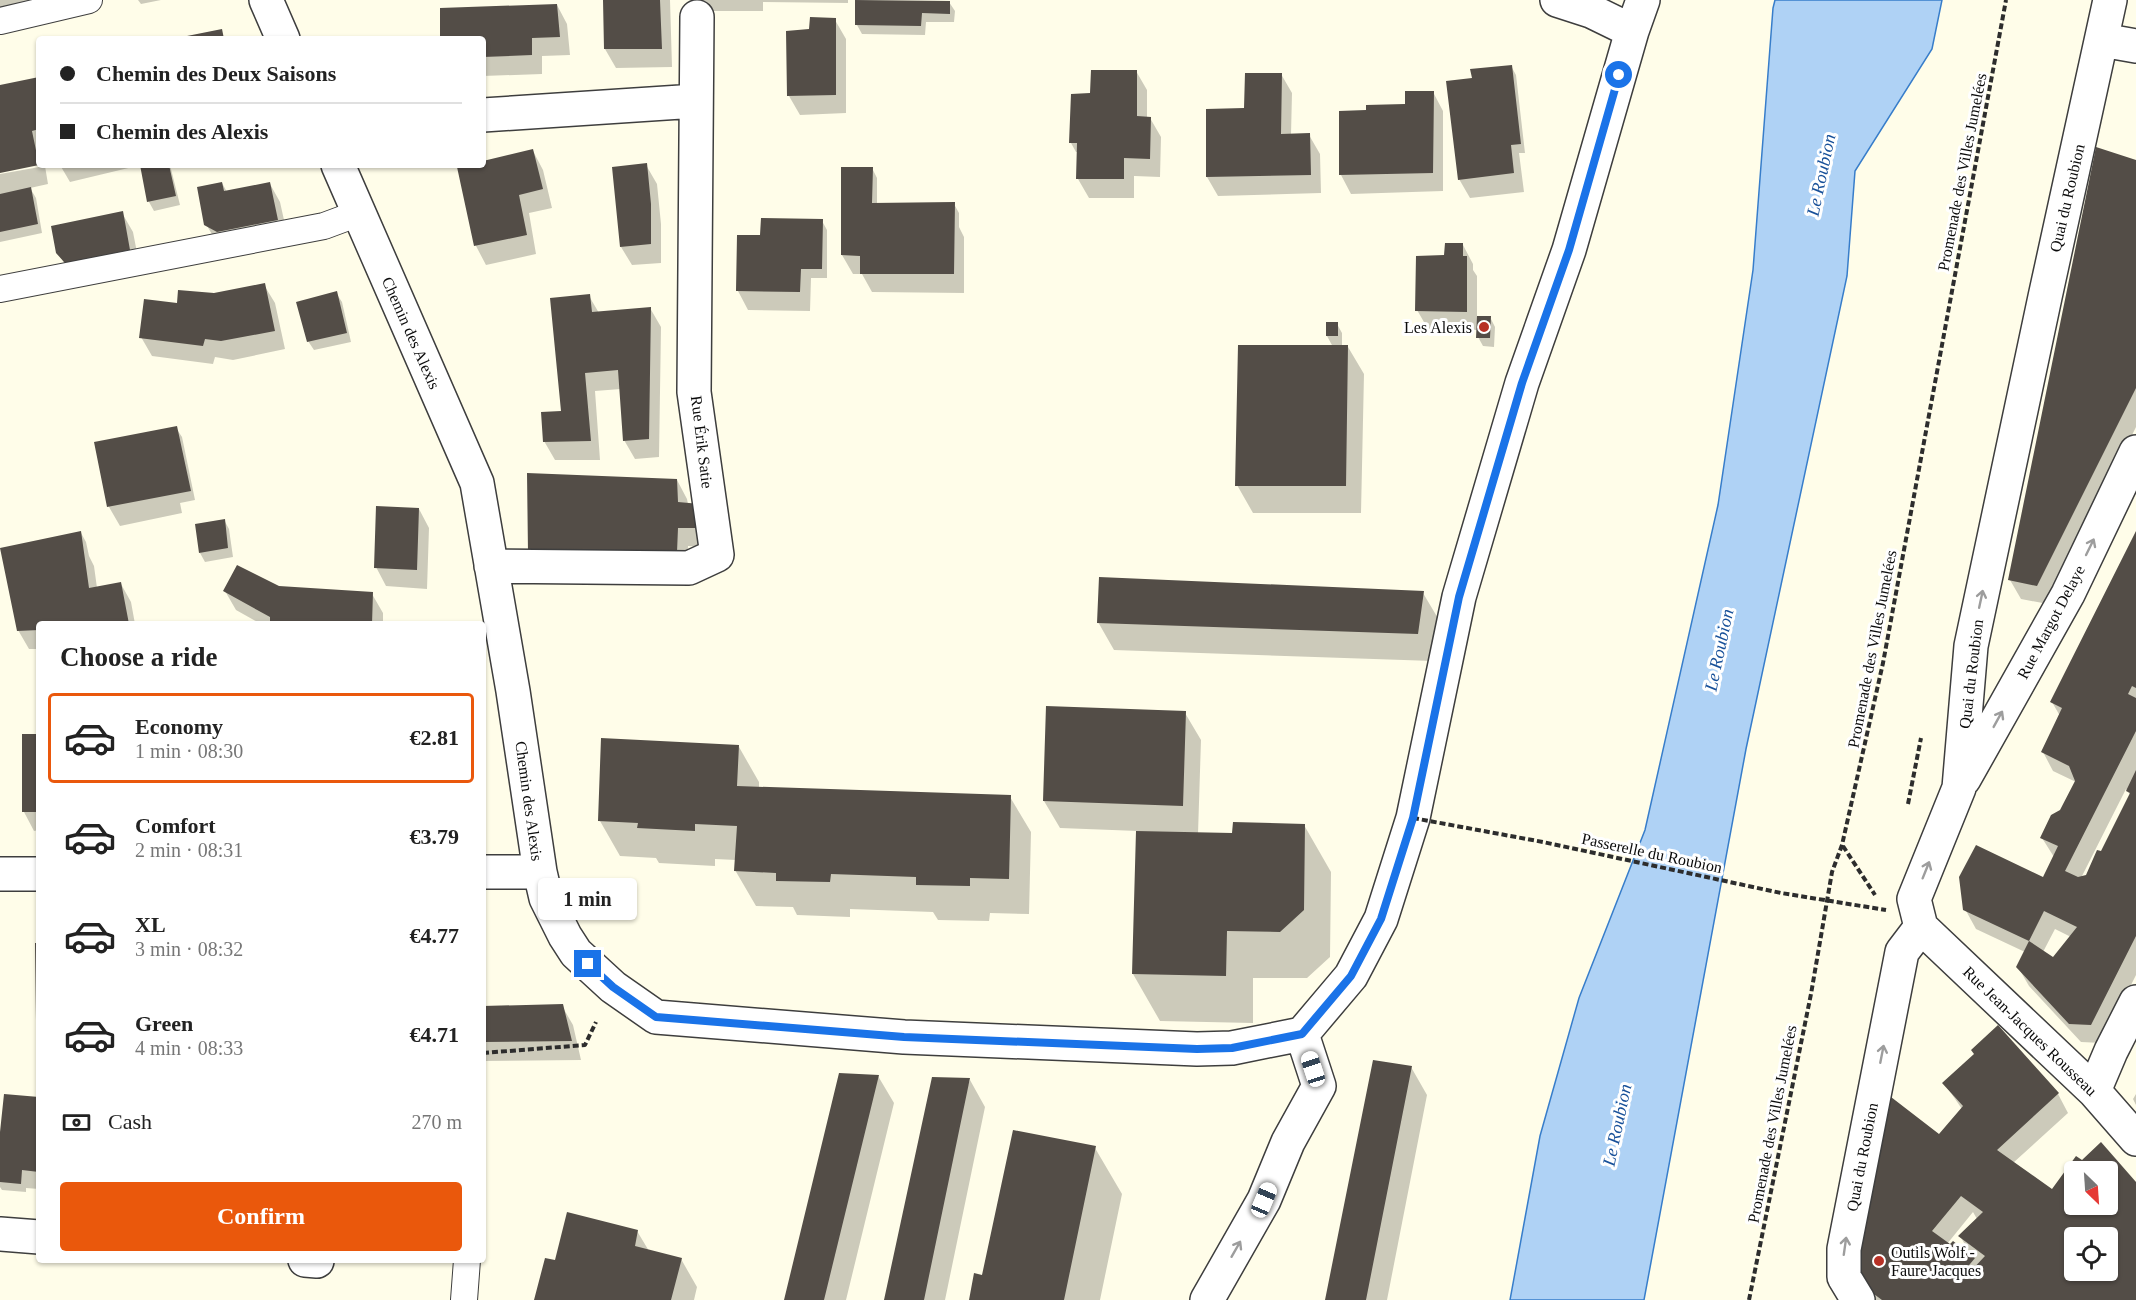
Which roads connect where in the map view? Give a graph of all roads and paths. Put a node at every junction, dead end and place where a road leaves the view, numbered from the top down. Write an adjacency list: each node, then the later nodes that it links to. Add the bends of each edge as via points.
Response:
1 (89, 0): 8 (lane)
2 (266, 0): 10 (street)
3 (1557, 0): 9 (street)
4 (1643, 0): 9 (street)
5 (2006, 0): 22 (path, Promenade des Villes Jumelées, via 1883,663)
6 (2110, 0): 11 (street, Quai du Roubion)
7 (697, 17): 13 (street, Rue Érik Satie)
8 (0, 21)
9 (1632, 31): 21 (street, via 1569,250 1522,383 1459,597)
10 (282, 36)
11 (2102, 40): 12 (street); 20 (street, Quai du Roubion, one-way to 11, via 1971,646)
12 (2136, 46)
13 (696, 101): 14 (street); 19 (street, Rue Érik Satie, via 694,392 717,555 689,568)
14 (486, 115)
15 (339, 168): 16 (street, Chemin des Alexis)
16 (359, 213): 17 (lane, via 324,226); 19 (street, Chemin des Alexis, via 477,483)
17 (0, 289)
18 (2136, 452): 20 (street, Rue Margot Delaye, one-way to 18, via 2068,594)
19 (491, 566): 24 (street, Chemin des Alexis)
20 (1959, 788): 27 (street, Quai du Roubion, one-way to 20, via 1914,899)
21 (1413, 818): 22 (path, Passerelle du Roubion, bridge, via 1781,893 1886,910); 30 (street, via 1381,919 1351,976)
22 (1842, 845): 39 (path, Promenade des Villes Jumelées, via 1832,872)
23 (486, 872): 24 (street)
24 (540, 872): 28 (street, Chemin des Alexis, via 546,898 565,936 576,953)
25 (0, 874): 26 (street)
26 (36, 874)
27 (1921, 927): 32 (street, Rue Jean-Jacques Rousseau); 40 (street, Quai du Roubion, one-way to 27, via 1844,1277 1844,1249 1902,952)
28 (613, 987): 30 (street, Chemin des Alexis, via 656,1017 904,1037 1197,1049 1232,1048); 31 (path, via 585,1045)
29 (2136, 1002): 32 (street)
30 (1302, 1034): 38 (street, one-way to 30, via 1264,1200 1288,1142 1319,1086)
31 (486, 1053)
32 (2094, 1091): 33 (street, Rue Jean-Jacques Rousseau)
33 (2136, 1139)
34 (0, 1234): 35 (street)
35 (36, 1237)
36 (467, 1263): 37 (lane)
37 (464, 1300)
38 (1207, 1300)
39 (1749, 1300)
40 (1858, 1300)

